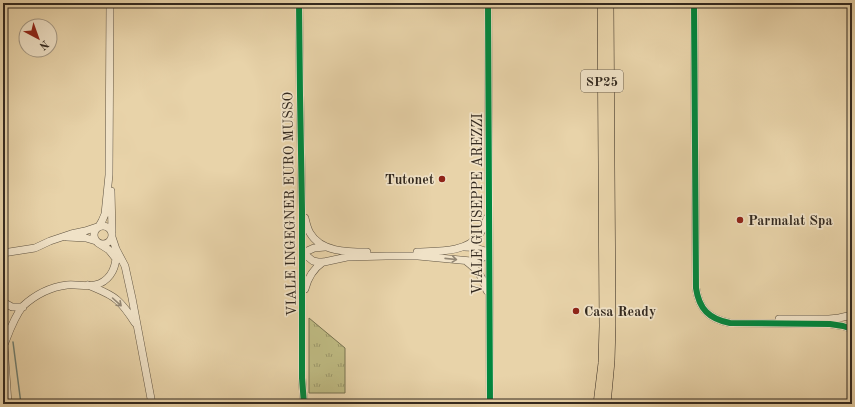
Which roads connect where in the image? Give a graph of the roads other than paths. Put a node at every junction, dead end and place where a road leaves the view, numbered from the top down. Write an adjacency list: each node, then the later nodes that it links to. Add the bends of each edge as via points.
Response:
1 (110, 3): 8 (street)
2 (299, 3): 9 (street, VIALE INGEGNER EURO MUSSO)
3 (488, 3): 10 (street, VIALE GIUSEPPE AREZZI)
4 (602, 3): 7 (main road, SP25)
5 (609, 3): 7 (main road, SP25)
6 (694, 3): 30 (street, via 696,288 700,306)
7 (606, 158): 39 (main road, via 603,363); 40 (main road, via 611,325)
8 (109, 175): 11 (street, via 105,214); 12 (street)
9 (302, 210): 15 (street, via 309,231 318,243); 18 (street, VIALE INGEGNER EURO MUSSO)
10 (489, 214): 16 (street, via 479,235); 19 (street, VIALE GIUSEPPE AREZZI)
11 (98, 227): 12 (street, via 107,226); 13 (street); 14 (street, via 93,234)
12 (112, 234): 14 (street, via 109,242); 23 (street)
13 (63, 237): 14 (street, via 86,238); 17 (street, via 35,248)
14 (97, 242): 20 (street)
15 (325, 247): 16 (street, via 343,251 429,252); 18 (street, via 314,248)
16 (464, 247): 19 (street, via 479,248)
17 (6, 252)
18 (302, 254): 22 (street, via 313,261); 26 (street, VIALE INGEGNER EURO MUSSO)
19 (489, 254): 21 (street, via 477,260); 25 (street, VIALE GIUSEPPE AREZZI)
20 (116, 258): 23 (street); 24 (street, via 111,275 95,285)
21 (466, 261): 22 (street, one-way to 21, via 347,257 386,256); 25 (street, via 480,275)
22 (324, 262): 26 (street, via 316,266 307,281)
23 (128, 278): 31 (street)
24 (88, 285): 28 (street, via 58,287 39,294); 31 (street, one-way to 31, via 116,300 131,316)
25 (489, 296): 38 (street, VIALE GIUSEPPE AREZZI)
26 (303, 299): 37 (street, VIALE INGEGNER EURO MUSSO)
27 (3, 302): 28 (street, via 12,307)
28 (23, 306): 34 (street, via 11,326)
29 (851, 314): 30 (street, via 829,319 722,318)
30 (711, 315): 32 (street, via 722,322 730,323 830,324)
31 (138, 329): 36 (street)
32 (852, 329)
33 (3, 330): 34 (street)
34 (4, 345): 35 (street)
35 (8, 404)
36 (152, 404)
37 (304, 404)
38 (490, 404)
39 (598, 404)
40 (606, 404)

